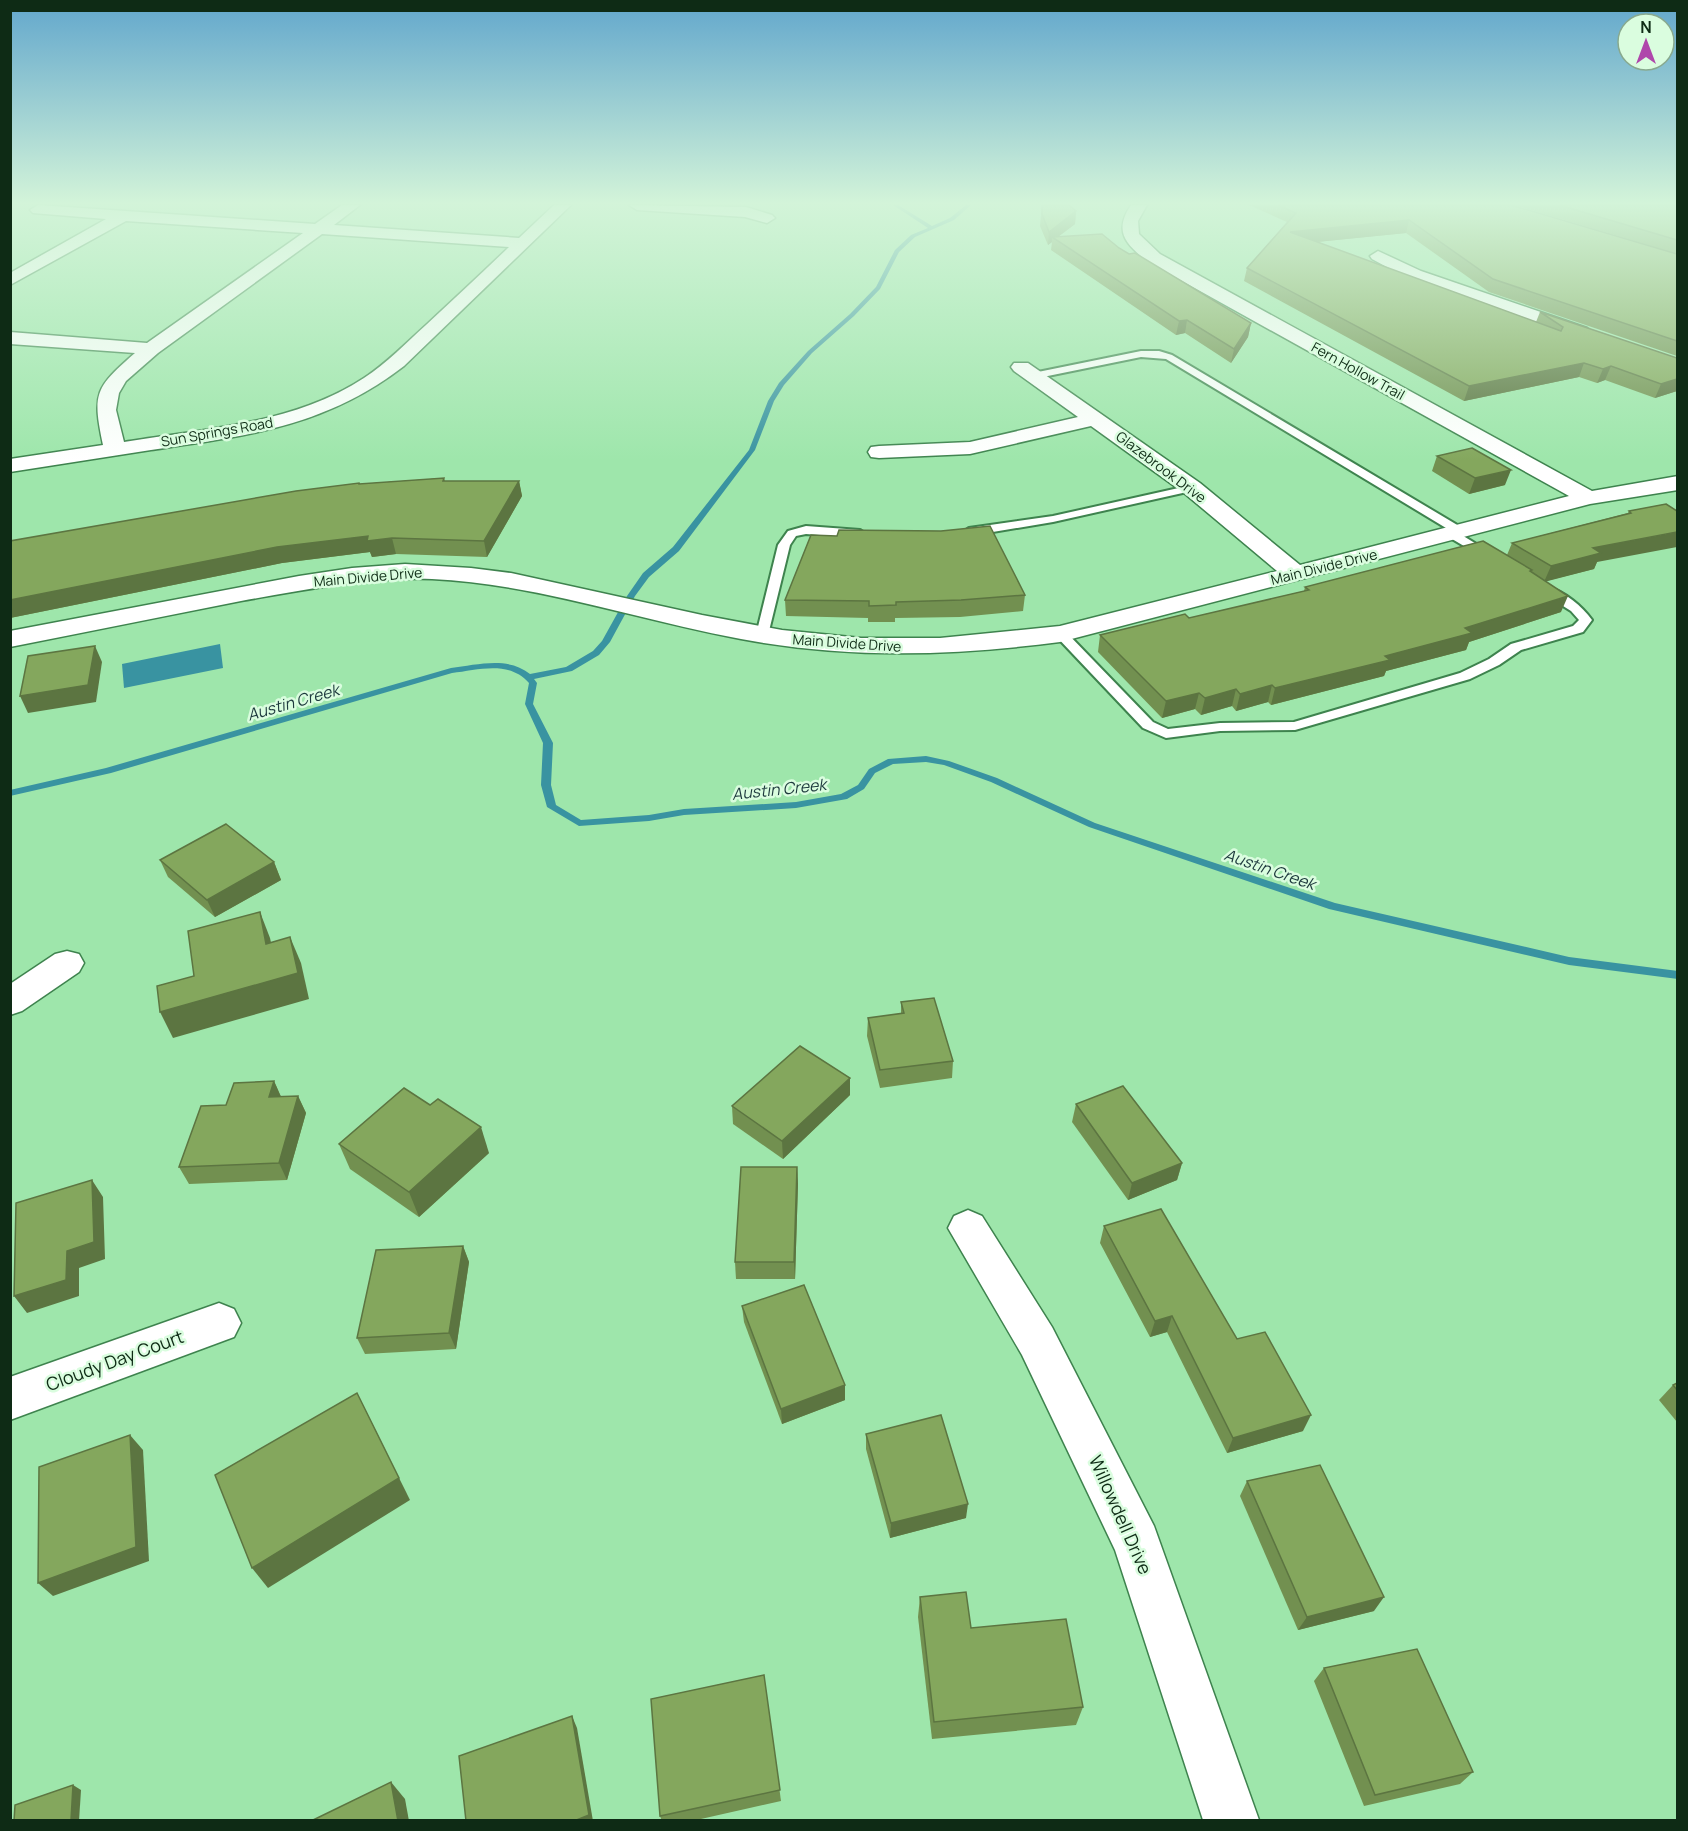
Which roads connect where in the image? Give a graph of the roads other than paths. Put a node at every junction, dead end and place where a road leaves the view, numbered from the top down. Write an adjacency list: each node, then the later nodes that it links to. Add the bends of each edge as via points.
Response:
1 (233, 290): 7 (street)
2 (473, 290): 10 (street, Sun Springs Road, via 397,363 354,393 300,415 240,430)
3 (1213, 290): 15 (street, Fern Hollow Trail)
4 (1459, 290): 6 (street)
5 (10, 338): 7 (street)
6 (1600, 339)
7 (151, 349): 10 (street, via 118,378 109,393 106,410)
8 (1027, 371): 9 (street, Glazebrook Drive); 16 (lane, via 1141,354 1169,357)
9 (1096, 419): 11 (street, via 969,448); 14 (street, Glazebrook Drive)
10 (115, 449): 12 (street, Sun Springs Road)
11 (879, 452)
12 (10, 466)
13 (1677, 483): 15 (street, Main Divide Drive)
14 (1192, 488): 17 (lane, via 1053,519); 20 (street, Glazebrook Drive)
15 (1589, 498): 16 (street, Main Divide Drive)
16 (1456, 532): 19 (lane); 20 (street, Main Divide Drive)
17 (954, 533)
18 (868, 534): 23 (lane, via 792,532 784,545)
19 (1505, 565)
20 (1296, 574): 22 (street, Main Divide Drive)
21 (1535, 583): 22 (lane, via 1575,608 1586,620 1578,629 1516,647 1465,676 1295,726 1220,727 1166,734 1148,725)
22 (1060, 634): 23 (street, Main Divide Drive, via 998,643 886,648)
23 (762, 635): 24 (street, Main Divide Drive, via 570,591 490,577 430,572 322,579)
24 (10, 639)
25 (67, 963): 26 (street)
26 (10, 1002)
27 (968, 1228): 30 (street, Willowdell Drive, via 1037,1341 1137,1543)
28 (219, 1323): 29 (street, Cloudy Day Court)
29 (10, 1399)
30 (1232, 1821)

